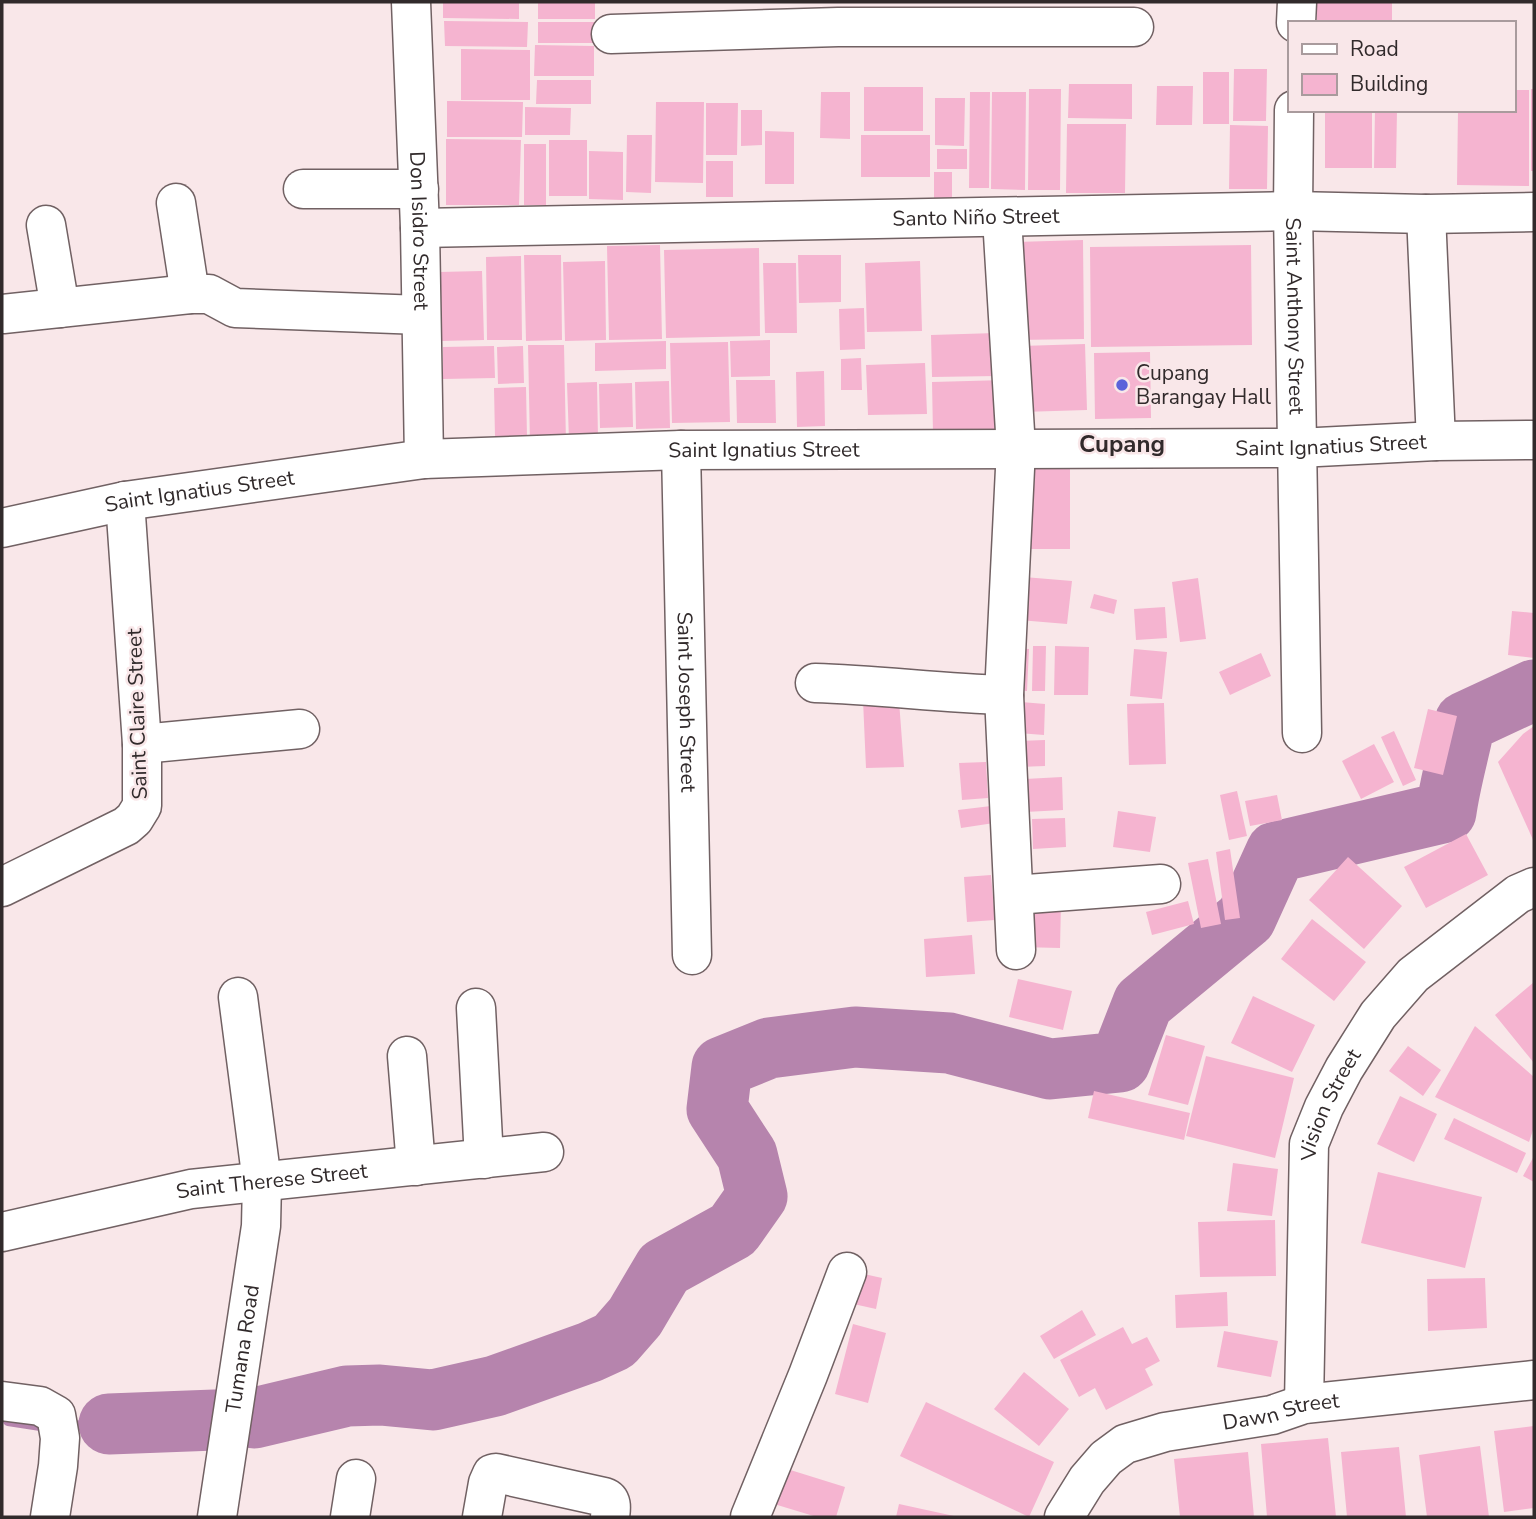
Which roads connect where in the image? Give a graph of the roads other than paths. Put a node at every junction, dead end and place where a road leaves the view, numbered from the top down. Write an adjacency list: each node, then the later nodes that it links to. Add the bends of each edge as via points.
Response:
1 (411, 2): 9 (street, Don Isidro Street)
2 (1297, 2): 4 (street)
3 (838, 14): 5 (street); 6 (street)
4 (1296, 21)
5 (1134, 27)
6 (611, 34)
7 (1294, 112): 11 (street, Saint Anthony Street)
8 (303, 189): 9 (street)
9 (419, 189): 16 (street, Don Isidro Street)
10 (176, 204): 17 (street)
11 (1293, 211): 13 (street, Santo Niño Street); 14 (street, Santo Niño Street); 24 (street, Saint Anthony Street)
12 (1534, 212): 13 (street, Santo Niño Street)
13 (1426, 214): 22 (street)
14 (1002, 218): 16 (street, Santo Niño Street); 23 (street)
15 (46, 225): 18 (street)
16 (420, 229): 20 (street, Don Isidro Street)
17 (190, 295): 18 (street); 20 (street, via 209,294 235,308)
18 (60, 308): 19 (street)
19 (3, 314)
20 (421, 315): 26 (street, Don Isidro Street)
21 (1534, 440): 22 (street, Saint Ignatius Street)
22 (1436, 441): 24 (street, Saint Ignatius Street)
23 (1016, 448): 24 (street, Saint Ignatius Street); 25 (street, Saint Ignatius Street); 30 (street)
24 (1298, 448): 32 (street, Saint Anthony Street)
25 (681, 450): 26 (street, Saint Ignatius Street); 39 (street, Saint Joseph Street)
26 (424, 459): 27 (street, Saint Ignatius Street)
27 (125, 501): 28 (street, Saint Ignatius Street); 33 (street, Saint Claire Street)
28 (2, 528)
29 (815, 684): 30 (street)
30 (1004, 695): 36 (street)
31 (300, 729): 33 (street)
32 (1302, 733)
33 (142, 744): 35 (street, Saint Claire Street, via 142,806 134,819)
34 (1161, 884): 36 (street)
35 (2, 887)
36 (1014, 895): 38 (street)
37 (1529, 900): 51 (street, Vision Street, via 1413,975 1378,1015 1324,1107 1309,1144)
38 (1016, 950)
39 (692, 955)
40 (238, 997): 46 (street, Tumana Road)
41 (476, 1008): 44 (street)
42 (407, 1056): 45 (street)
43 (544, 1152): 44 (street, Saint Therese Street)
44 (484, 1158): 45 (street, Saint Therese Street)
45 (416, 1166): 46 (street, Saint Therese Street)
46 (262, 1182): 47 (street, Saint Therese Street, via 191,1189); 54 (street, Tumana Road, via 261,1226)
47 (2, 1232)
48 (847, 1272): 58 (street)
49 (1534, 1380): 51 (street, Dawn Street)
50 (2, 1401): 53 (street, via 40,1406 58,1427)
51 (1304, 1404): 59 (street, Dawn Street, via 1272,1415 1165,1432 1125,1444 1087,1480)
52 (356, 1479): 55 (street)
53 (50, 1517)
54 (217, 1517)
55 (349, 1517)
56 (482, 1517): 57 (street, via 488,1483 496,1472 607,1498)
57 (610, 1517)
58 (750, 1517)
59 (1064, 1517)

